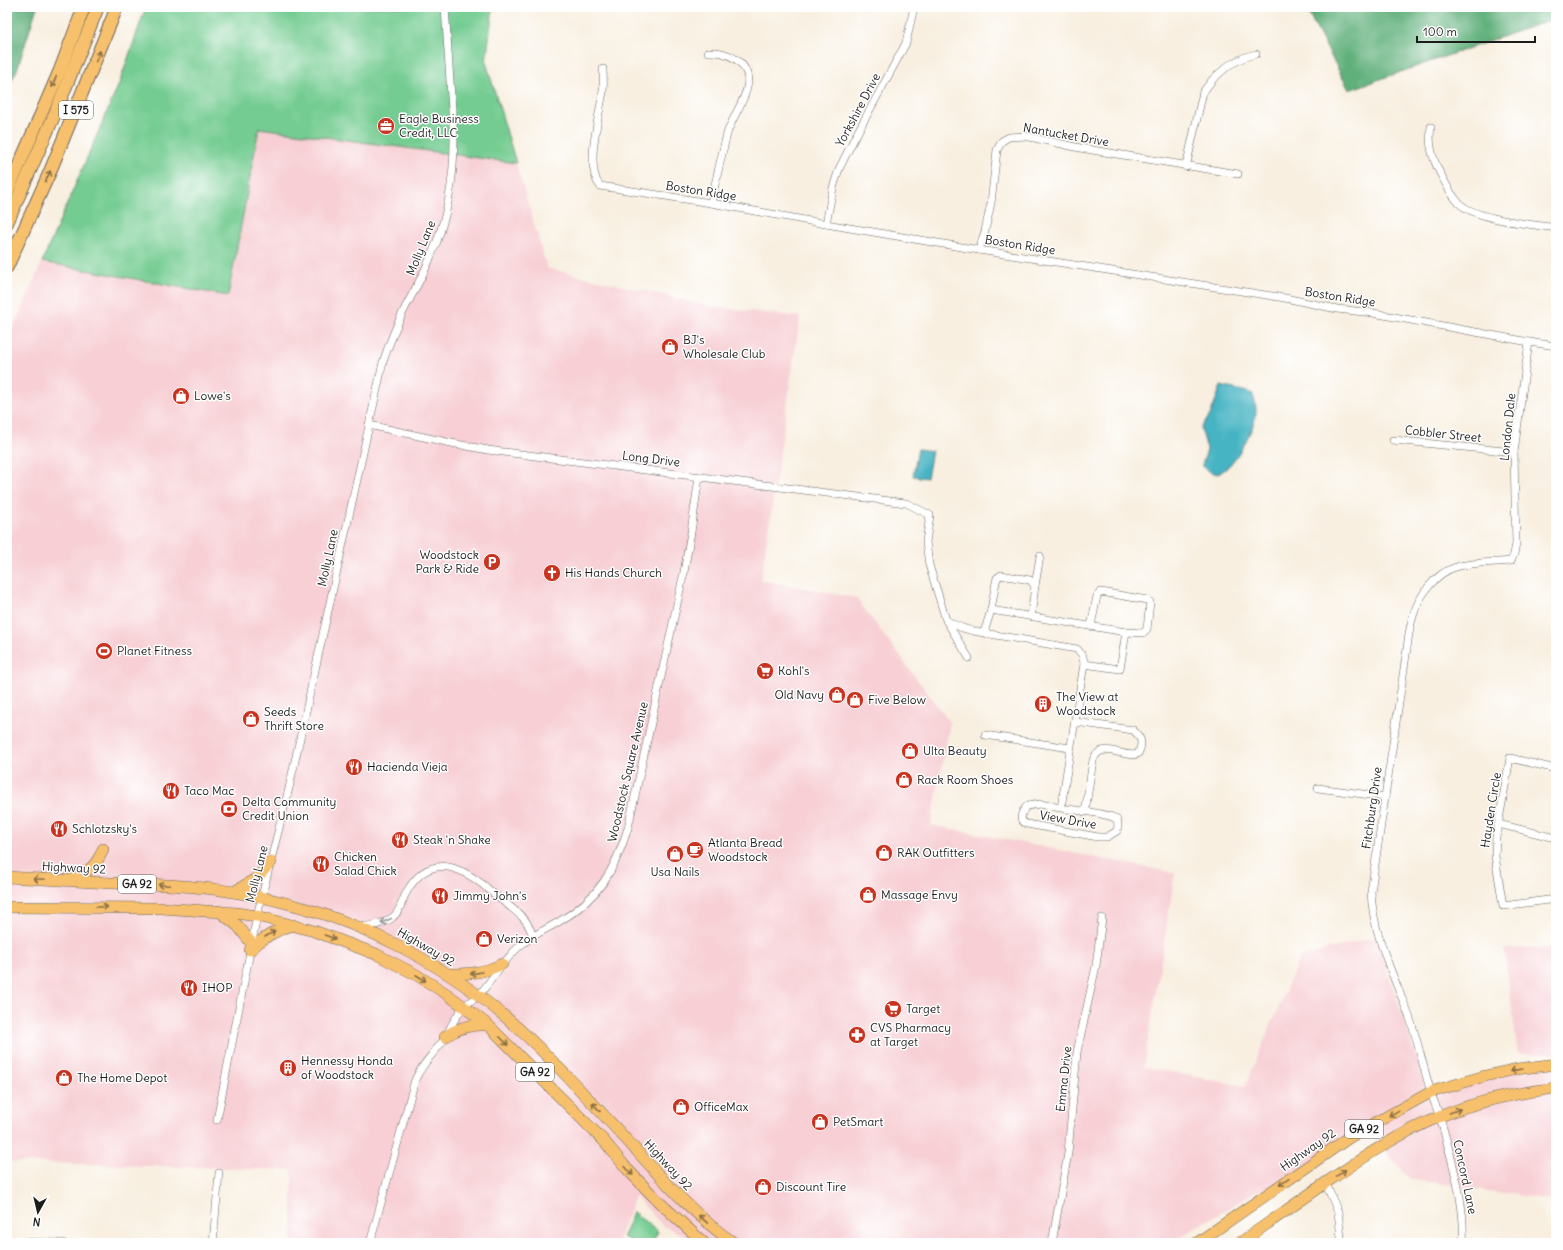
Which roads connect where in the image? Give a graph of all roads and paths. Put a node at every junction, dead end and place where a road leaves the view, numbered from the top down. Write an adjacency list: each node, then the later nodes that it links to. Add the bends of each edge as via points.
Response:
1 (84, 7): 12 (highway, I 575, one-way to 12)
2 (98, 7): 15 (highway)
3 (117, 7): 14 (highway, I 575, one-way to 3, via 96,63)
4 (445, 7): 23 (street, Molly Lane, via 454,140 449,199 431,257 389,344)
5 (914, 7): 16 (street, Yorkshire Drive, via 906,43 839,169)
6 (708, 52): 13 (street, via 729,54 742,64 748,77 743,100 727,133)
7 (1256, 54): 10 (street, via 1229,65 1202,92)
8 (603, 68): 13 (street, Boston Ridge, via 603,89 592,165 595,180 600,186)
9 (1431, 127): 17 (street, via 1429,144 1437,167 1459,203 1472,212 1483,215)
10 (1186, 167): 11 (street, Nantucket Drive); 18 (street, Nantucket Drive, via 1025,136 1009,137 1002,141 997,150 991,203)
11 (1238, 174)
12 (7, 193)
13 (711, 203): 16 (street, Boston Ridge)
14 (32, 211): 19 (highway, I 575); 20 (highway)
15 (7, 224)
16 (826, 224): 18 (street, Boston Ridge)
17 (1556, 228)
18 (979, 250): 21 (street, Boston Ridge, via 1285,298)
19 (7, 267)
20 (7, 276)
21 (1529, 342): 22 (street, Boston Ridge); 25 (street, London Dale)
22 (1556, 346)
23 (369, 425): 26 (street, Long Drive, via 469,447); 49 (street, Molly Lane)
24 (1393, 440): 25 (street, Cobbler Street)
25 (1514, 452): 28 (street, London Dale, via 1516,544)
26 (699, 477): 32 (street, Long Drive, via 906,504 930,515 926,542 929,565); 61 (street, Woodstock Square Avenue, via 686,560 628,828 619,856 610,874 588,901 570,915)
27 (1040, 556): 29 (street)
28 (1511, 561): 43 (street, Fitchburg Drive, via 1455,567 1428,587 1418,603 1412,617)
29 (1035, 586): 30 (street, via 1030,580 1001,575 997,578); 31 (street)
30 (991, 610): 31 (street); 35 (street)
31 (1031, 616): 33 (street)
32 (946, 620): 35 (street, via 957,627); 36 (street)
33 (1091, 626): 34 (street); 34 (street, via 1096,596 1101,592 1150,602 1148,629 1142,633)
34 (1126, 632): 37 (street, via 1120,669)
35 (984, 633): 37 (street, via 1077,649 1083,656)
36 (969, 658)
37 (1084, 664): 38 (street, View Drive)
38 (1075, 722): 40 (street, View Drive); 45 (street, View Drive, via 1133,730 1142,742 1138,754 1132,756 1111,751 1096,754)
39 (985, 735): 40 (street)
40 (1070, 748): 44 (street, View Drive)
41 (1556, 769): 46 (street, Hayden Circle, via 1510,758)
42 (1318, 788): 43 (street)
43 (1385, 798): 71 (street, Fitchburg Drive, via 1372,886 1372,907 1391,973 1420,1047)
44 (1061, 808): 45 (street, View Drive); 45 (street, View Drive, via 1040,804 1027,806 1021,820 1027,824 1098,837 1107,837 1117,831 1118,823 1114,818)
45 (1085, 812)
46 (1498, 824): 47 (street); 54 (street, Hayden Circle, via 1495,856 1503,906)
47 (1556, 838)
48 (103, 849): 51 (main road, via 92,868)
49 (271, 862): 52 (main road, via 257,878); 53 (street, Molly Lane)
50 (7, 877): 51 (main road, Highway 92 / GA 92, one-way to 50)
51 (71, 880): 52 (main road, Highway 92 / GA 92, one-way to 51)
52 (234, 892): 53 (main road, Highway 92 / GA 92)
53 (262, 897): 57 (street, Molly Lane); 60 (main road, Highway 92 / GA 92, via 317,911)
54 (1556, 899)
55 (7, 907): 56 (main road, GA 92, one-way to 56)
56 (219, 911): 57 (main road, GA 92); 62 (main road, via 238,926)
57 (257, 916): 59 (main road, GA 92); 62 (street, Molly Lane)
58 (1102, 918): 84 (street, Emma Drive, via 1096,966 1078,1052 1068,1153)
59 (293, 925): 62 (main road, one-way to 59, via 271,933); 66 (main road, GA 92, one-way to 66, via 376,954 415,974)
60 (361, 927): 61 (street, one-way to 60, via 525,921 484,886 451,866 428,870 417,877 392,919); 64 (main road, Highway 92 / GA 92)
61 (533, 936): 63 (street, Woodstock Square Avenue)
62 (251, 947): 73 (street, Molly Lane)
63 (502, 964): 64 (main road, one-way to 64, via 473,974); 65 (street, Woodstock Square Avenue)
64 (448, 974): 65 (main road, Highway 92 / GA 92)
65 (479, 995): 66 (street, Woodstock Square Avenue); 83 (main road, Highway 92 / GA 92, one-way to 65, via 707,1223 670,1188 567,1076)
66 (464, 1007): 67 (main road, GA 92); 68 (street, Woodstock Square Avenue)
67 (488, 1025): 68 (main road, via 467,1026); 82 (main road, GA 92, one-way to 82, via 604,1141 659,1202)
68 (445, 1037): 81 (street, Woodstock Square Avenue, via 420,1069 415,1080)
69 (1556, 1064): 71 (main road, Highway 92 / GA 92, one-way to 71, via 1485,1076)
70 (1556, 1088): 72 (main road, GA 92, one-way to 70, via 1500,1097)
71 (1431, 1092): 72 (street, Fitchburg Drive); 85 (main road, Highway 92 / GA 92, one-way to 85, via 1350,1137)
72 (1440, 1116): 75 (main road, GA 92, one-way to 72, via 1397,1137); 87 (street, Concord Lane, via 1461,1200 1464,1219)
73 (217, 1120)
74 (219, 1173): 80 (street)
75 (1326, 1184): 76 (street, via 1338,1212); 86 (main road, GA 92)
76 (1341, 1237)
77 (7, 1242): 78 (street)
78 (51, 1243): 79 (street)
79 (63, 1243)
80 (213, 1243)
81 (370, 1243)
82 (704, 1243)
83 (734, 1243)
84 (1052, 1243)
85 (1197, 1243)
86 (1240, 1243)
87 (1463, 1243)

